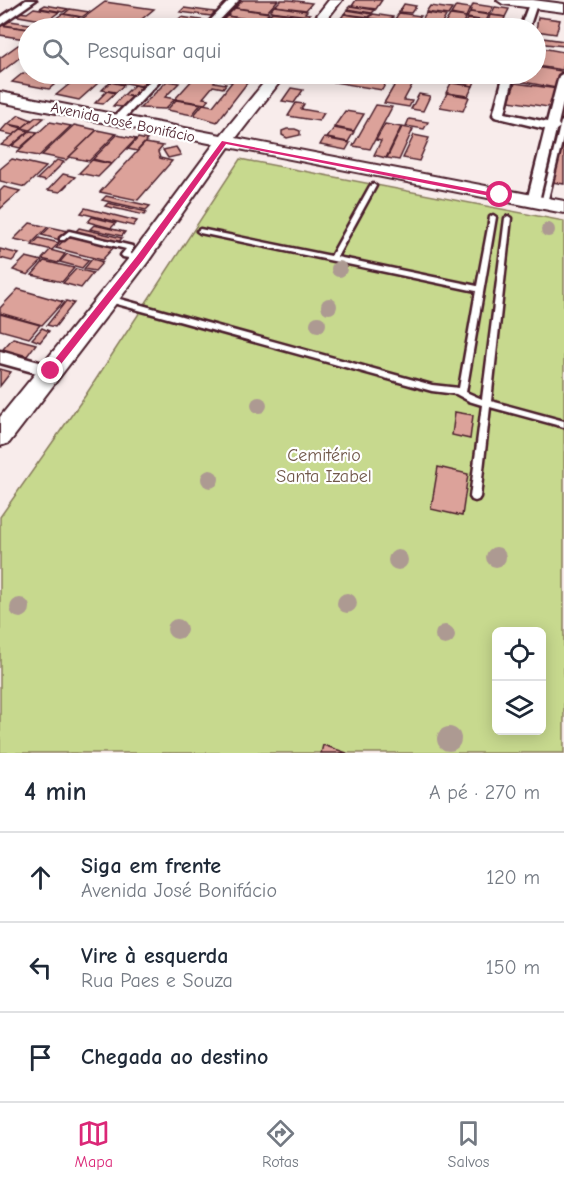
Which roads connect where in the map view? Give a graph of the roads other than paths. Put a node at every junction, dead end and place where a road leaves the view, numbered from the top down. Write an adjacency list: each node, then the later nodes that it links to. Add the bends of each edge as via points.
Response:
1 (33, 0): 10 (street)
2 (235, 0): 7 (street)
3 (336, 0): 8 (main road)
4 (503, 0): 5 (main road)
5 (533, 4): 6 (main road); 9 (street)
6 (564, 8)
7 (217, 18)
8 (321, 18)
9 (528, 18)
10 (0, 22)
11 (564, 76): 17 (street)
12 (152, 84): 16 (street)
13 (270, 84): 18 (main road)
14 (506, 84): 17 (street, via 498,114 527,122)
15 (0, 97): 16 (main road, Avenida José Bonifácio)
16 (116, 121): 18 (main road, Avenida José Bonifácio)
17 (559, 124): 20 (street)
18 (224, 142): 20 (main road, Avenida José Bonifácio); 26 (main road)
19 (373, 186): 27 (lane, via 333,258)
20 (539, 202): 21 (main road, Avenida José Bonifácio)
21 (564, 207)
22 (493, 217): 28 (lane)
23 (508, 218): 33 (lane)
24 (200, 231): 27 (lane)
25 (62, 239): 26 (lane, via 69,233 130,248 125,255)
26 (140, 258): 29 (main road)
27 (336, 259): 28 (lane)
28 (480, 289): 32 (lane)
29 (109, 299): 31 (main road); 32 (lane)
30 (0, 357): 31 (street)
31 (51, 371): 35 (main road)
32 (462, 393): 33 (lane)
33 (487, 403): 34 (lane); 36 (lane)
34 (564, 424)
35 (0, 436)
36 (475, 497)

